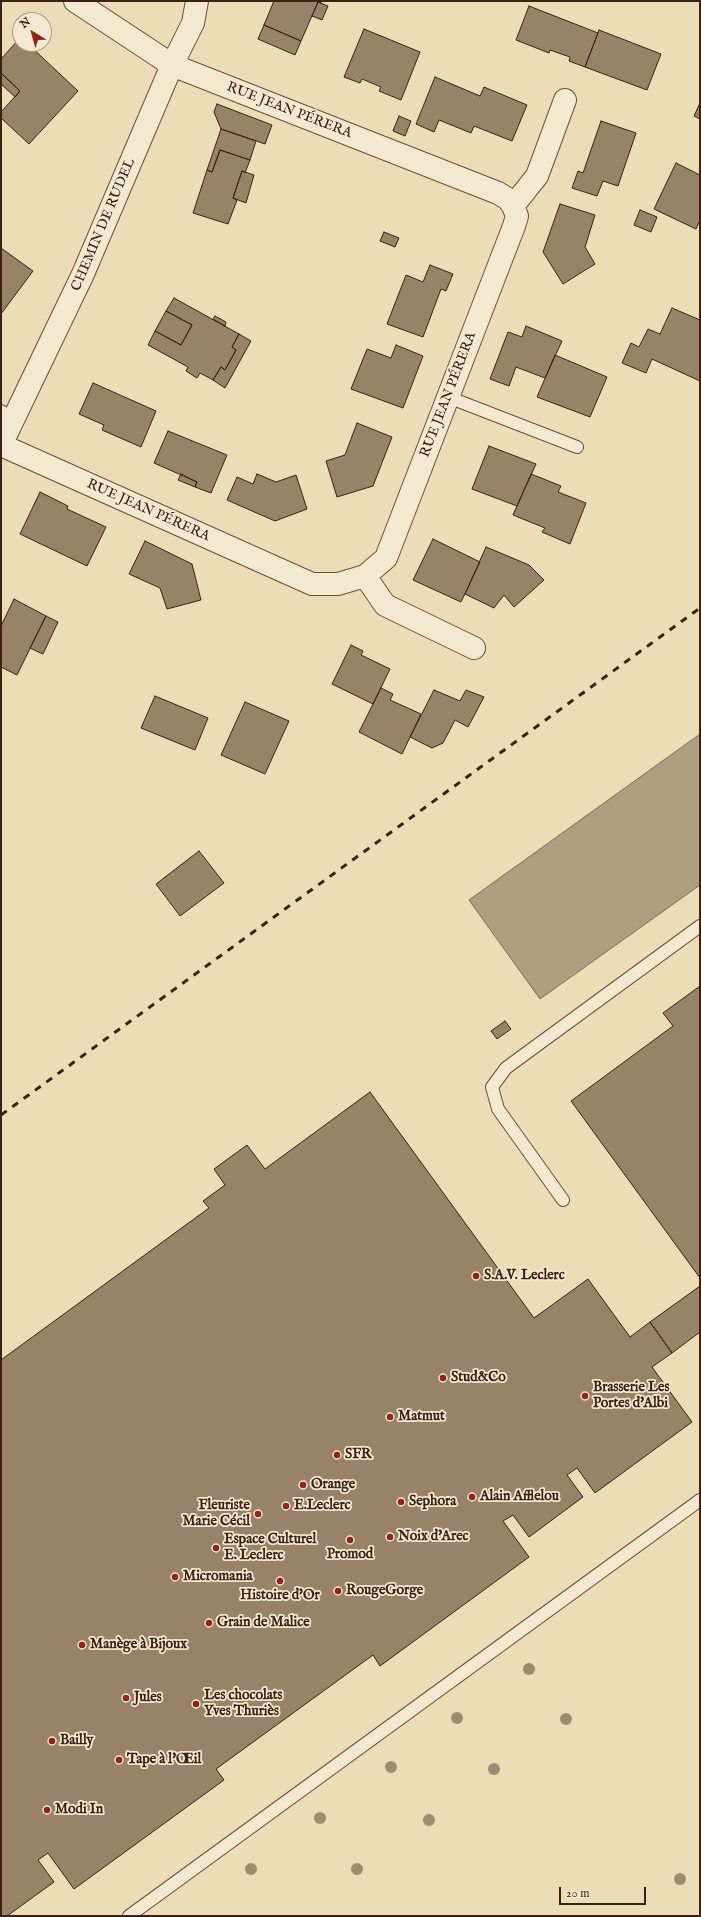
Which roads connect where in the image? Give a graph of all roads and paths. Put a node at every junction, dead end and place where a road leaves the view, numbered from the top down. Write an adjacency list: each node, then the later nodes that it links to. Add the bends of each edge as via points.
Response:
1 (75, 1): 3 (street, RUE JEAN PÉRERA)
2 (197, 1): 3 (street, CHEMIN DE RUDEL, via 193,23)
3 (172, 65): 5 (street, RUE JEAN PÉRERA, via 498,193 508,199); 7 (street, CHEMIN DE RUDEL, via 83,274)
4 (565, 100): 5 (street, via 537,176)
5 (513, 206): 6 (street, RUE JEAN PÉRERA, via 517,216 514,226)
6 (448, 397): 9 (lane); 10 (street, RUE JEAN PÉRERA, via 386,558)
7 (7, 415): 8 (street, CHEMIN DE RUDEL)
8 (1, 445): 10 (street, RUE JEAN PÉRERA, via 312,584 338,584)
9 (577, 447)
10 (365, 576): 11 (street, via 385,606)
11 (474, 648)
12 (700, 926): 13 (lane, via 506,1068 492,1087 498,1109)
13 (563, 1200)
14 (700, 1500): 15 (lane)
15 (129, 1916)

